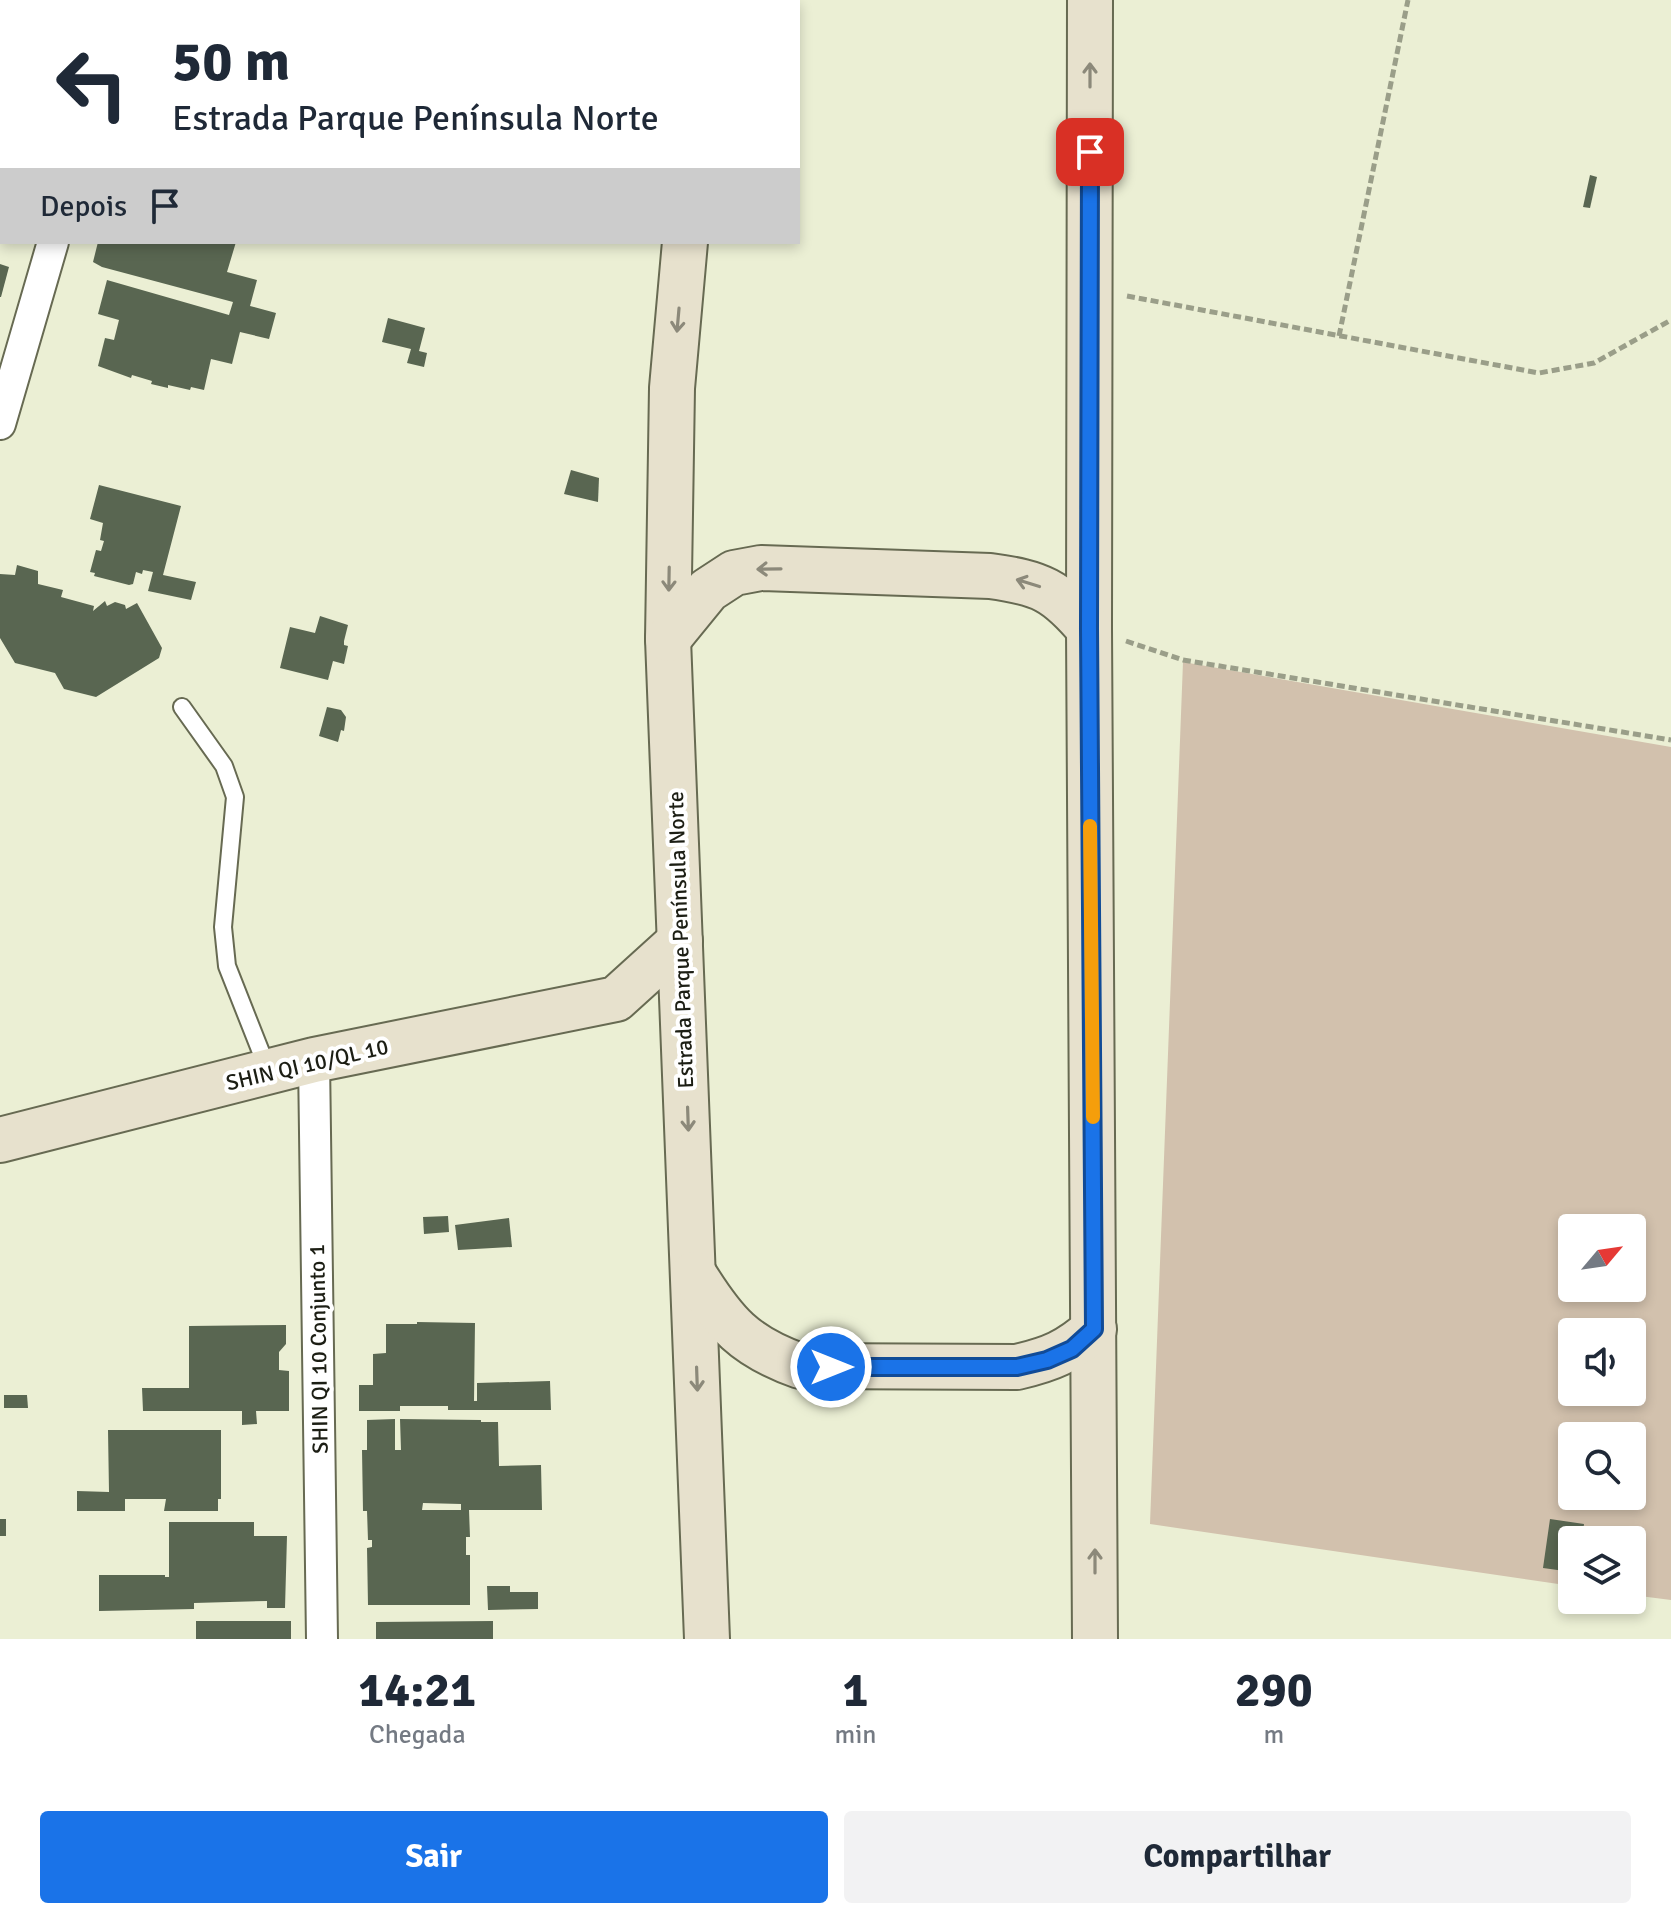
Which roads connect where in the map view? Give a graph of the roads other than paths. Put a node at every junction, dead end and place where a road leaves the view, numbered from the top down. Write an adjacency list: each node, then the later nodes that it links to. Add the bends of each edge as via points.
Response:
1 (1090, 0): 5 (main road, one-way to 1)
2 (52, 244): 4 (street)
3 (685, 244): 6 (main road, Estrada Parque Península Norte, one-way to 6, via 672,388)
4 (0, 424)
5 (1089, 629): 6 (main road, one-way to 6, via 1065,601 1046,588 1016,579 761,568 734,573 708,590); 15 (main road)
6 (668, 639): 8 (main road, Estrada Parque Península Norte)
7 (182, 707): 12 (lane, via 224,766 235,797 223,927 227,966)
8 (680, 941): 9 (main road); 10 (main road, Estrada Parque Península Norte)
9 (616, 999): 10 (main road); 11 (main road, SHIN QI 10/QL 10)
10 (684, 1040): 14 (main road, Estrada Parque Península Norte, one-way to 14)
11 (314, 1060): 12 (main road, SHIN QI 10/QL 10); 16 (street, SHIN QI 10 Conjunto 1)
12 (269, 1072): 13 (main road, SHIN QI 10/QL 10)
13 (0, 1140)
14 (694, 1274): 15 (main road, via 739,1334 768,1355 800,1366 1017,1367 1072,1349); 17 (main road, Estrada Parque Península Norte, one-way to 17)
15 (1094, 1329): 18 (main road, one-way to 15)
16 (322, 1639)
17 (707, 1639)
18 (1095, 1639)

